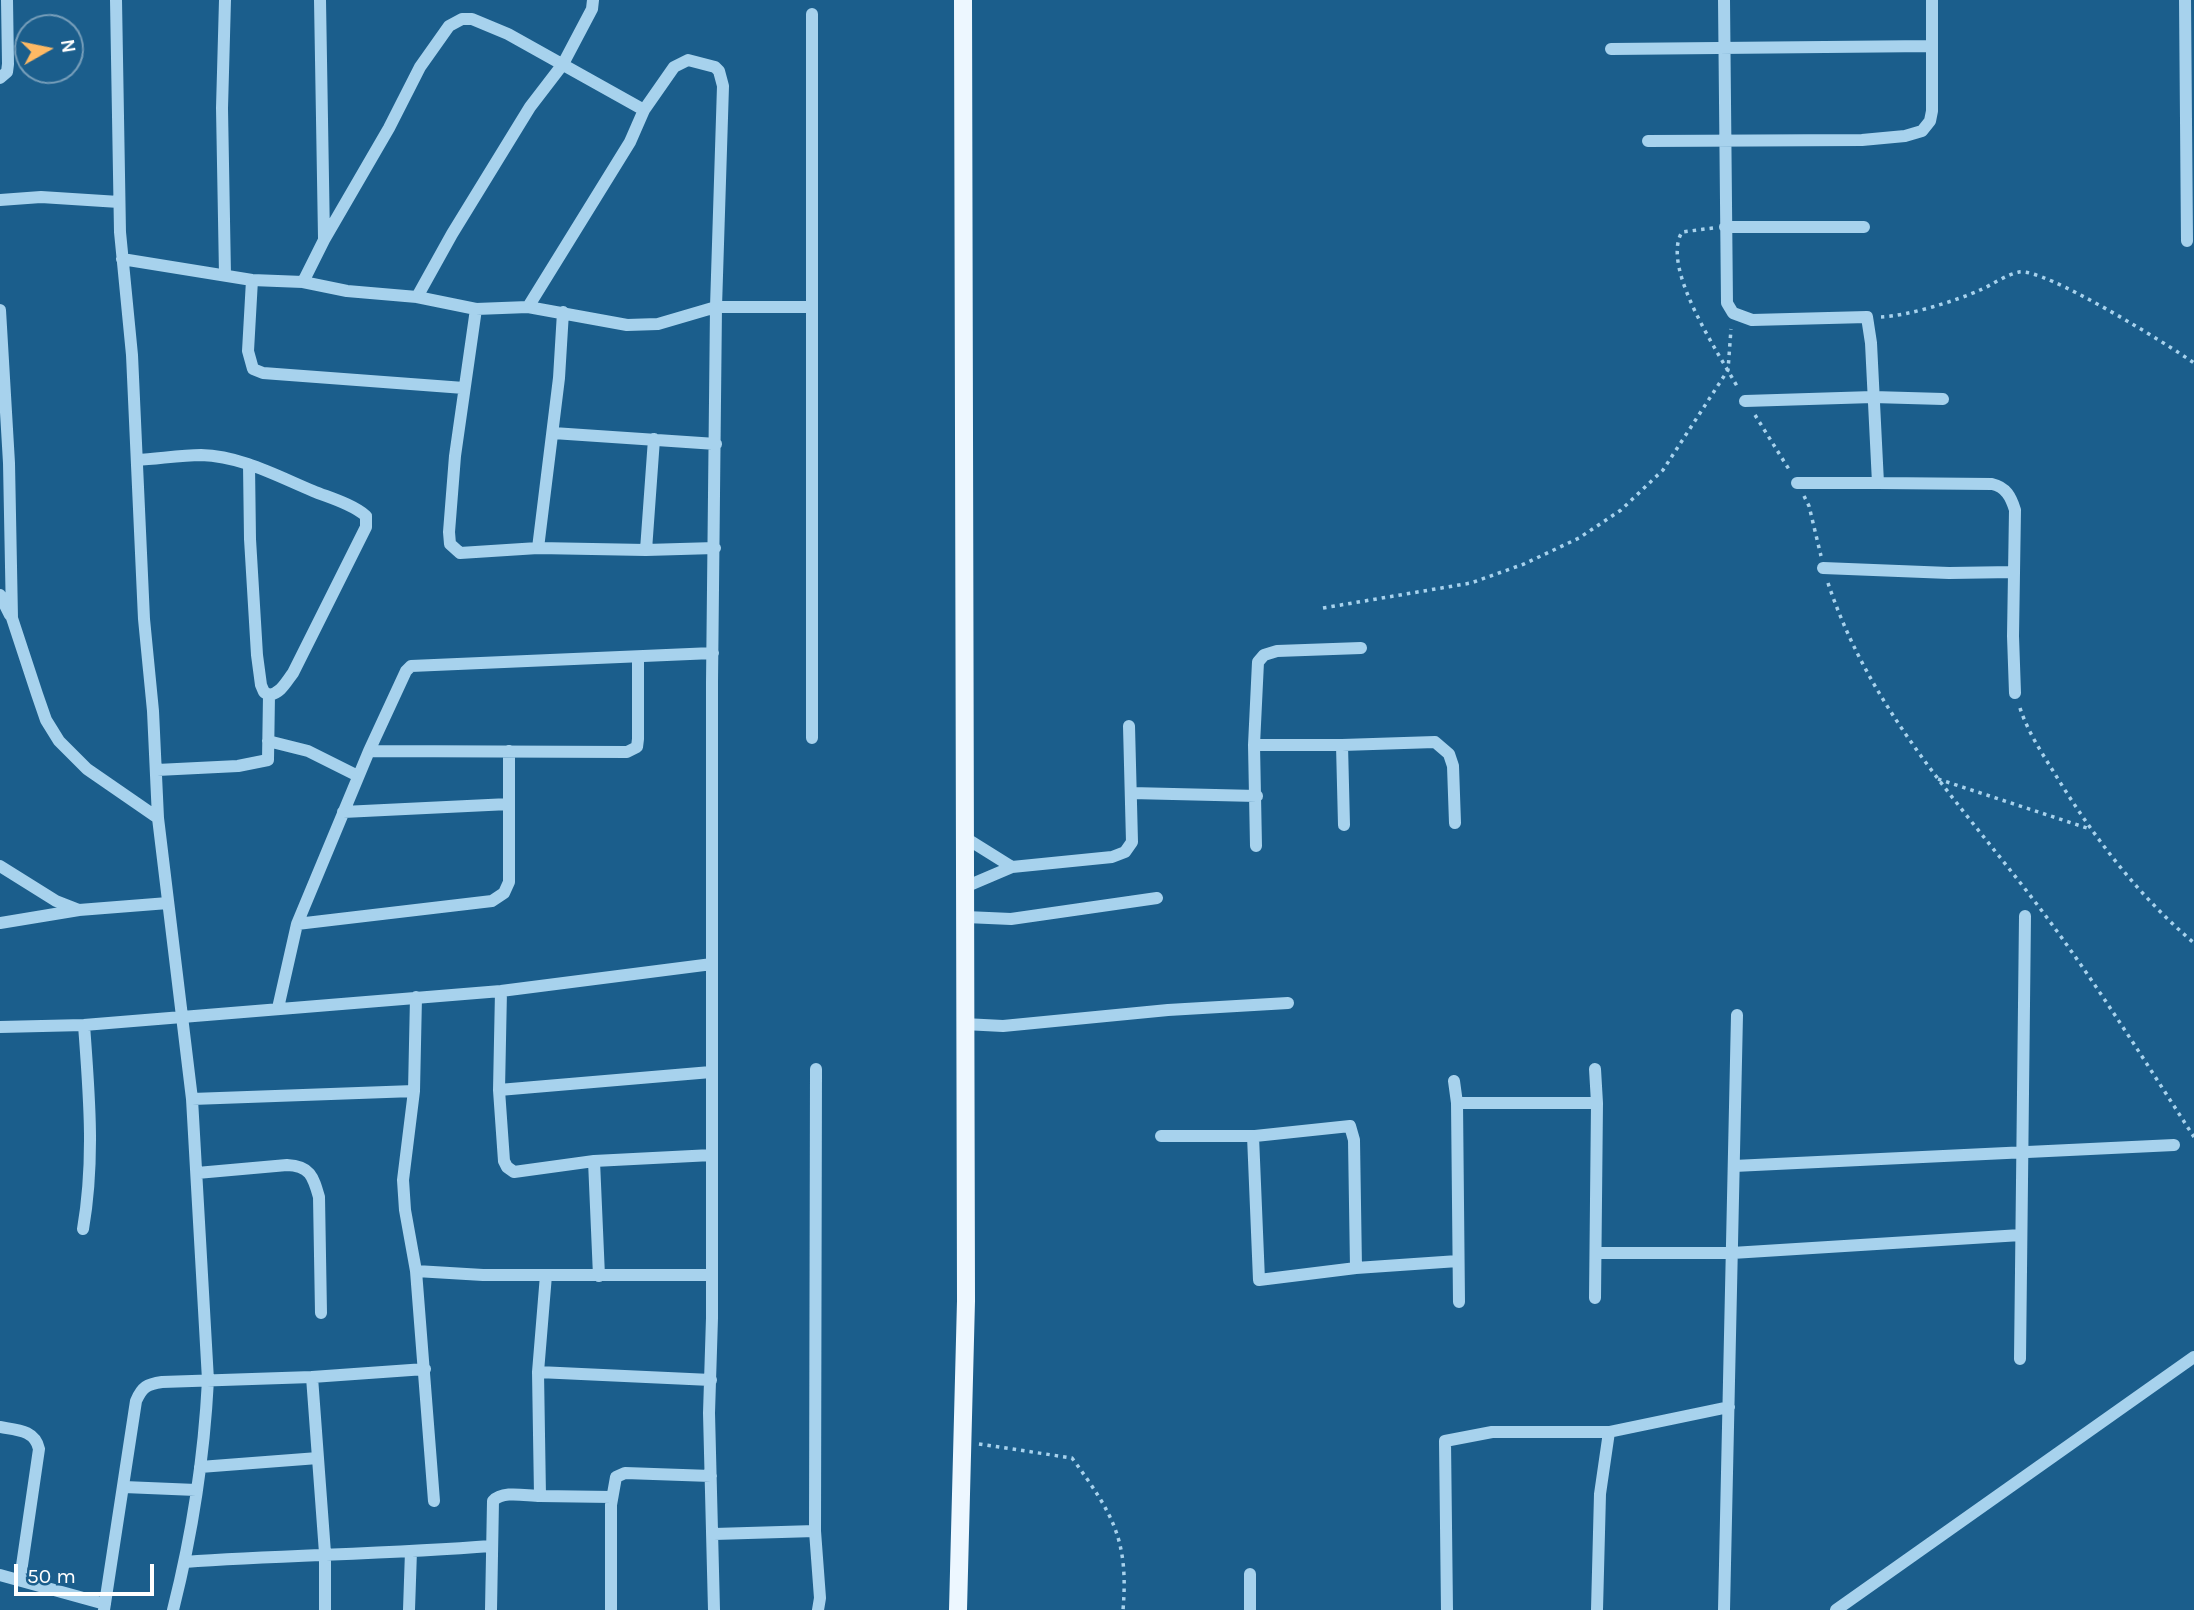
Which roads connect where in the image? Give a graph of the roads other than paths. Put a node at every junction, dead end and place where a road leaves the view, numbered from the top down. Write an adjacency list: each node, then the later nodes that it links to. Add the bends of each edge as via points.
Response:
1 (7, 0): 15 (street, via 8,64)
2 (116, 0): 20 (street)
3 (225, 0): 26 (street)
4 (320, 0): 23 (street)
5 (593, 0): 14 (street)
6 (963, 0): 75 (main road)
7 (1724, 0): 12 (street)
8 (1932, 0): 11 (street)
9 (2185, 0): 24 (street)
10 (812, 14): 32 (street)
11 (1931, 46): 12 (street); 17 (street, via 1933,111 1922,131 1862,140)
12 (1724, 48): 13 (street); 17 (street)
13 (1611, 49)
14 (563, 64): 16 (street); 23 (street, via 472,19 449,26 420,67); 29 (street, via 530,107)
15 (0, 78)
16 (644, 110): 30 (street, via 630,142); 31 (street, via 681,62 688,60 719,71 723,86)
17 (1724, 140): 18 (street); 21 (street)
18 (1648, 141)
19 (0, 200): 20 (street, via 41,197)
20 (119, 202): 25 (street)
21 (1725, 227): 22 (street); 37 (street, via 1725,290 1733,313 1752,320 1867,317)
22 (1864, 227)
23 (324, 240): 28 (street)
24 (2187, 241)
25 (122, 258): 26 (street); 43 (street)
26 (225, 275): 27 (street)
27 (252, 280): 28 (street); 36 (street, via 248,351 253,369)
28 (303, 282): 29 (street)
29 (417, 297): 33 (street)
30 (528, 307): 33 (street); 35 (street)
31 (716, 307): 32 (street); 35 (street, via 658,324 627,325); 42 (street)
32 (812, 307): 60 (street)
33 (477, 309): 36 (street)
34 (0, 310): 53 (street)
35 (563, 312): 40 (street)
36 (464, 388): 47 (street, via 450,544 460,553)
37 (1873, 397): 38 (street); 39 (street); 46 (street)
38 (1943, 399)
39 (1745, 401)
40 (553, 433): 41 (street); 47 (street)
41 (654, 439): 42 (street); 49 (street)
42 (716, 444): 48 (street)
43 (137, 460): 44 (street, via 200,455); 66 (street)
44 (249, 465): 58 (street, via 257,655 261,685); 58 (street, via 361,512 368,521 293,673 284,686)
45 (1797, 482): 46 (street)
46 (1878, 483): 51 (street, via 2000,485 2015,510)
47 (538, 548): 49 (street)
48 (715, 548): 49 (street); 55 (street)
49 (646, 550)
50 (1823, 568): 51 (street)
51 (2014, 572): 57 (street)
52 (0, 595): 53 (street)
53 (12, 618): 72 (street, via 41,707 59,741 87,769)
54 (1361, 648): 62 (street, via 1264,655 1258,662)
55 (713, 653): 56 (street); 87 (street)
56 (638, 657): 64 (street, via 411,666); 65 (street, via 637,747 627,752)
57 (2015, 693)
58 (269, 695): 61 (street)
59 (1129, 726): 68 (street)
60 (812, 738)
61 (268, 741): 66 (street, via 268,760); 67 (street, via 308,751)
62 (1254, 745): 63 (street); 69 (street)
63 (1342, 745): 73 (street, via 1434,742 1449,754 1453,766); 74 (street)
64 (369, 751): 65 (street); 67 (street)
65 (509, 751): 70 (street)
66 (157, 770): 72 (street)
67 (358, 776): 71 (street)
68 (1131, 793): 69 (street); 78 (street, via 1132,842 1125,852)
69 (1257, 796): 76 (street)
70 (509, 804): 71 (street); 86 (street, via 509,882 504,893 492,901)
71 (343, 812): 86 (street)
72 (158, 818): 81 (street)
73 (1455, 823)
74 (1343, 825)
75 (964, 837): 78 (street); 79 (main road)
76 (1256, 846)
77 (0, 866): 82 (street)
78 (1012, 867): 79 (street)
79 (965, 887): 84 (main road)
80 (1157, 898): 84 (street, via 1011,919)
81 (168, 903): 82 (street); 93 (street)
82 (79, 910): 85 (street)
83 (2025, 916): 109 (street)
84 (966, 917): 94 (main road)
85 (0, 923)
86 (297, 924): 91 (street)
87 (712, 964): 88 (street); 99 (street)
88 (501, 990): 89 (street); 101 (street)
89 (416, 997): 91 (street); 102 (street)
90 (1288, 1003): 94 (street, via 1003,1026)
91 (278, 1008): 93 (street)
92 (1737, 1014): 112 (street)
93 (180, 1016): 95 (street); 103 (street)
94 (964, 1024): 154 (main road, via 966,1301)
95 (84, 1025): 96 (street); 114 (street, via 91,1140)
96 (0, 1027)
97 (816, 1069): 145 (street)
98 (1595, 1069): 105 (street)
99 (711, 1072): 101 (street); 110 (street)
100 (1454, 1081): 104 (street)
101 (499, 1090): 111 (street, via 507,1167 514,1171)
102 (414, 1091): 103 (street); 120 (street, via 404,1180)
103 (192, 1099): 113 (street)
104 (1457, 1103): 105 (street); 118 (street)
105 (1597, 1103): 116 (street)
106 (1161, 1136): 107 (street)
107 (1253, 1136): 119 (street, via 1350,1126); 119 (street, via 1259,1280)
108 (2174, 1145): 109 (street)
109 (2022, 1152): 112 (street); 115 (street)
110 (712, 1155): 111 (street); 122 (street)
111 (594, 1161): 123 (street)
112 (1734, 1166): 117 (street)
113 (197, 1173): 126 (street, via 287,1165 307,1171 318,1197); 132 (street)
114 (83, 1228)
115 (2021, 1235): 117 (street); 128 (street)
116 (1597, 1253): 117 (street); 124 (street)
117 (1732, 1254): 134 (street)
118 (1458, 1261): 119 (street); 125 (street)
119 (1356, 1268)
120 (416, 1271): 121 (street); 129 (street)
121 (546, 1275): 123 (street); 130 (street)
122 (712, 1275): 123 (street); 133 (street)
123 (598, 1276)
124 (1595, 1298)
125 (1459, 1302)
126 (321, 1313)
127 (2194, 1357): 167 (street)
128 (2020, 1359)
129 (425, 1369): 131 (street); 144 (street)
130 (538, 1372): 133 (street); 142 (street)
131 (312, 1377): 132 (street); 137 (street)
132 (208, 1380): 138 (street); 140 (street, via 143,1387 136,1401)
133 (711, 1381): 139 (street)
134 (1728, 1407): 136 (street); 166 (street)
135 (0, 1426): 153 (street, via 27,1432 39,1449)
136 (1609, 1432): 164 (street, via 1492,1432 1445,1441); 165 (street, via 1600,1494)
137 (318, 1458): 138 (street); 149 (street)
138 (200, 1467): 141 (street)
139 (711, 1476): 143 (street, via 619,1474); 146 (street)
140 (124, 1487): 141 (street); 155 (street)
141 (196, 1490): 150 (street)
142 (540, 1496): 143 (street); 147 (street, via 497,1497 493,1501)
143 (611, 1497): 160 (street)
144 (434, 1501)
145 (815, 1531): 146 (street); 162 (street)
146 (714, 1534): 161 (street)
147 (491, 1546): 148 (street); 159 (street)
148 (411, 1551): 149 (street); 158 (street)
149 (325, 1553): 150 (street); 157 (street)
150 (185, 1562): 156 (street)
151 (0, 1574): 153 (street)
152 (1250, 1574): 163 (street)
153 (20, 1579): 155 (street)
154 (959, 1606)
155 (104, 1607)
156 (173, 1610)
157 (325, 1610)
158 (409, 1610)
159 (491, 1610)
160 (611, 1610)
161 (714, 1610)
162 (818, 1610)
163 (1250, 1610)
164 (1447, 1610)
165 (1597, 1610)
166 (1724, 1610)
167 (1836, 1610)

